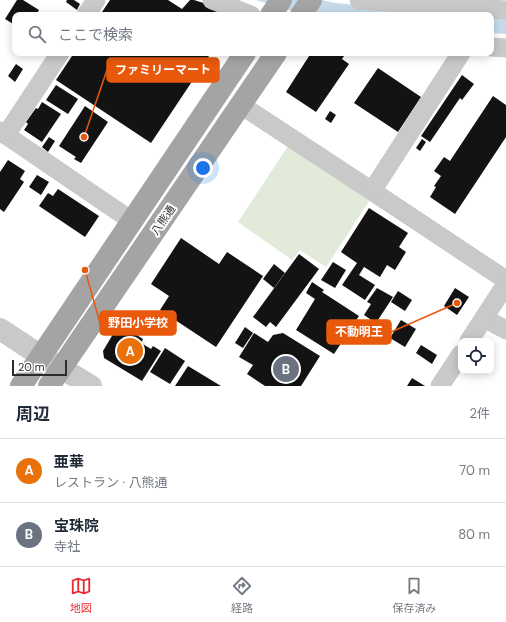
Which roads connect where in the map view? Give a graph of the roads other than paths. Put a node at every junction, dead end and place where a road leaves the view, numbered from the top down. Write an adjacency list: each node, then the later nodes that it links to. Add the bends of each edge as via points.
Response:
1 (96, 0): 7 (street)
2 (212, 0): 6 (street)
3 (311, 0): 8 (main road)
4 (359, 0): 5 (street)
5 (498, 6)
6 (269, 11)
7 (88, 12)
8 (304, 12)
9 (494, 47): 10 (street)
10 (506, 48)
11 (58, 56): 16 (street)
12 (243, 56): 18 (main road)
13 (274, 56): 15 (main road, 八熊通)
14 (459, 56): 17 (street)
15 (241, 105): 17 (street); 27 (main road, 八熊通)
16 (3, 133): 18 (street)
17 (372, 190): 19 (street)
18 (132, 221): 25 (main road)
19 (506, 280)
20 (506, 284): 21 (street)
21 (484, 318): 23 (street); 24 (street)
22 (0, 328): 25 (street)
23 (506, 330)
24 (471, 338)
25 (41, 356): 27 (street); 28 (main road)
26 (458, 359): 31 (street)
27 (61, 368): 29 (main road, 八熊通); 30 (street)
28 (21, 386)
29 (49, 386)
30 (91, 386)
31 (440, 386)

